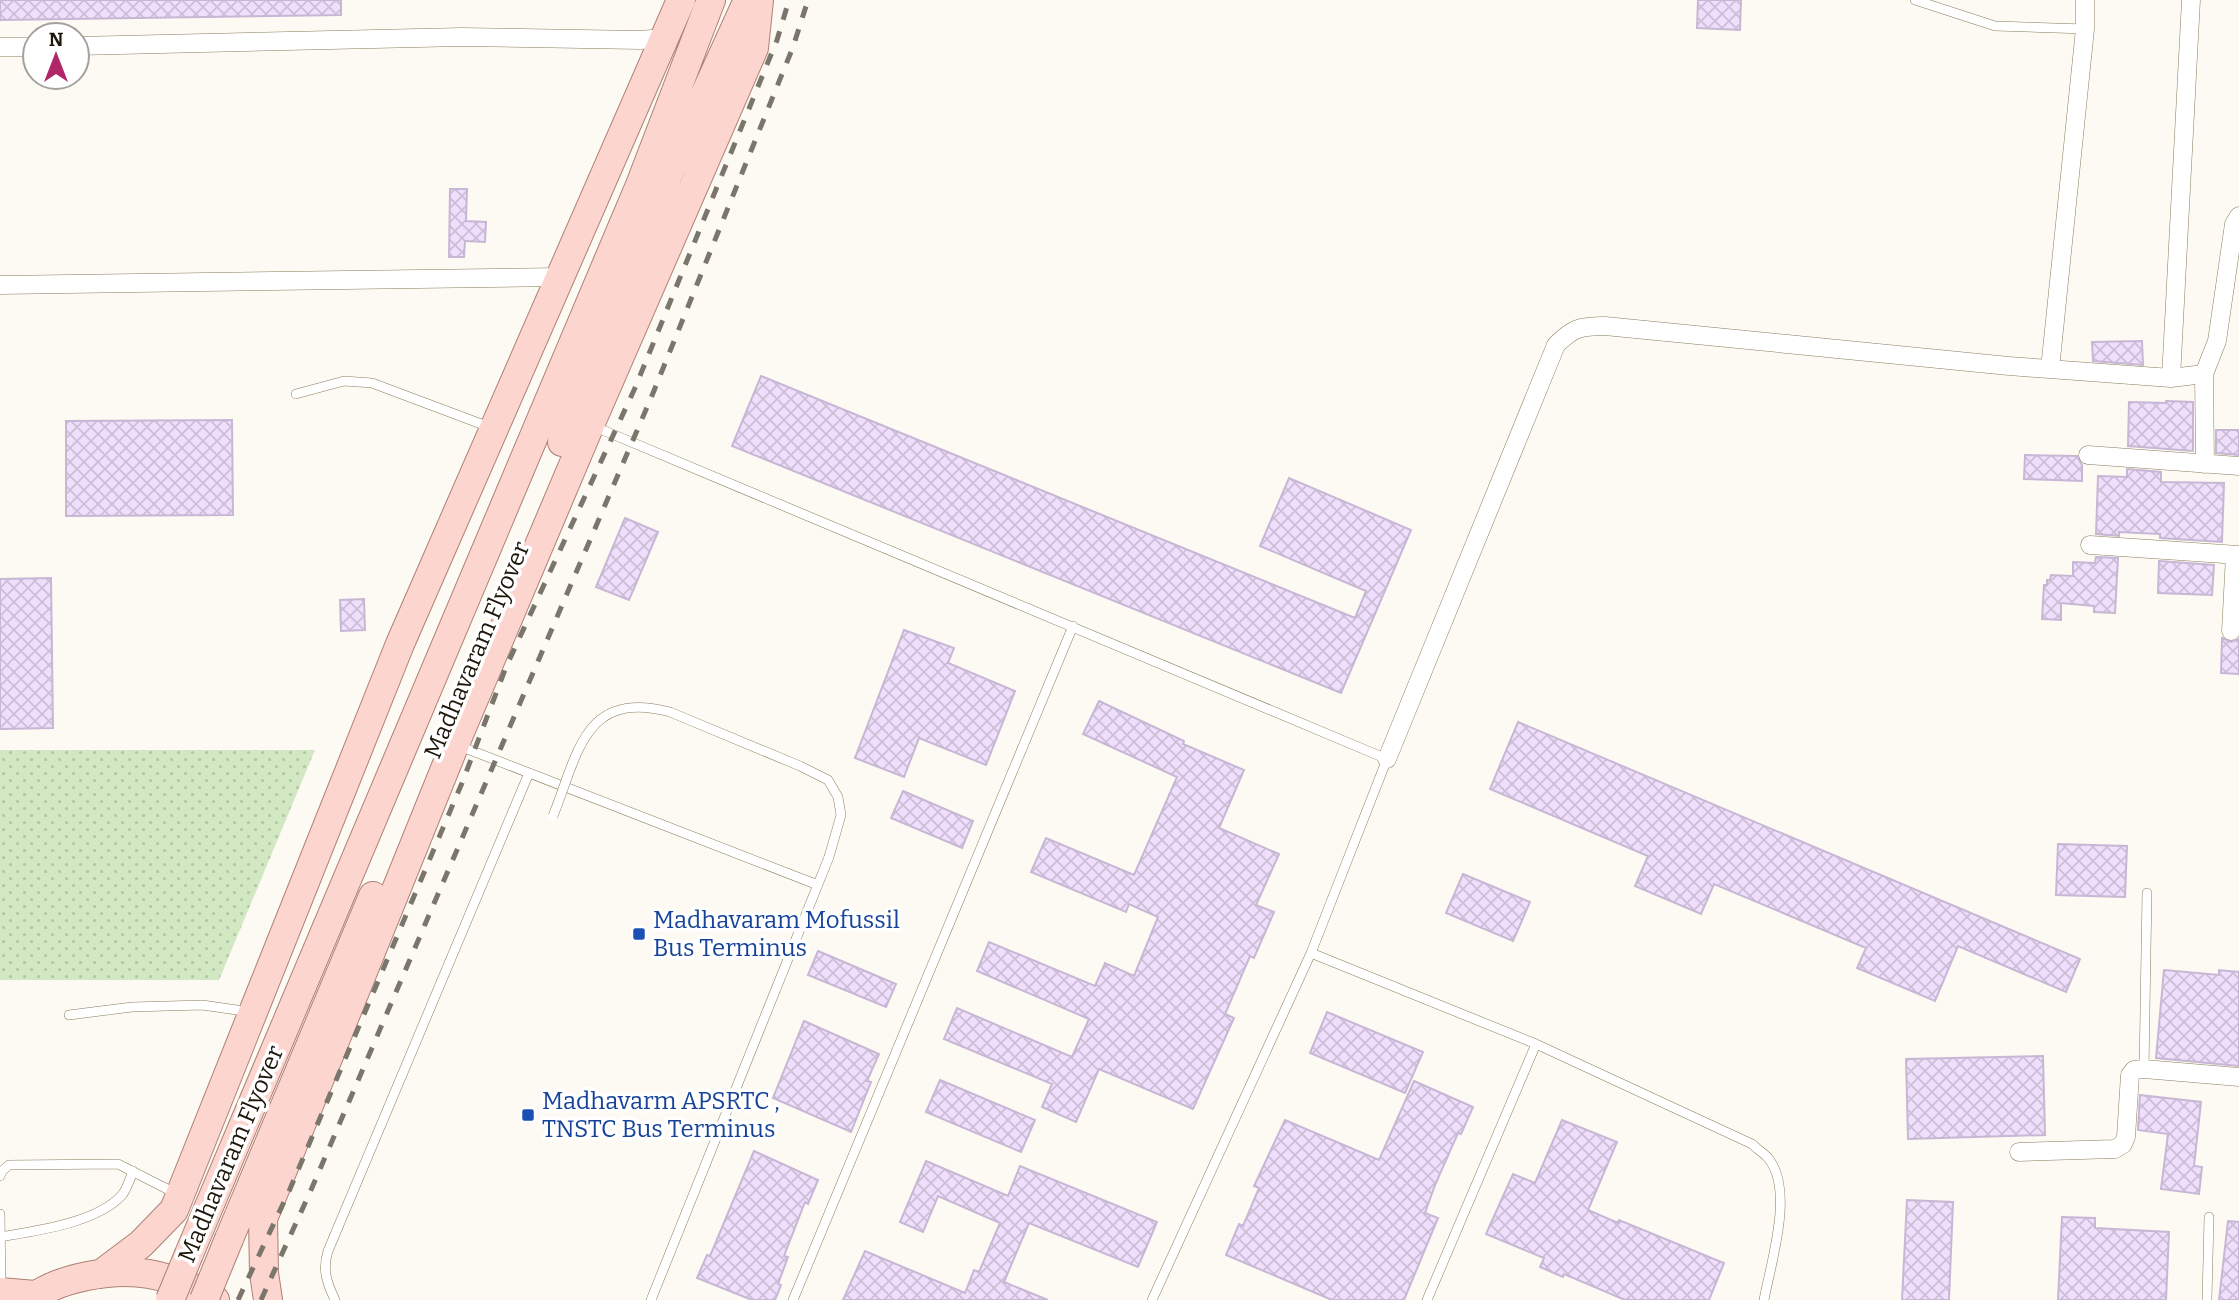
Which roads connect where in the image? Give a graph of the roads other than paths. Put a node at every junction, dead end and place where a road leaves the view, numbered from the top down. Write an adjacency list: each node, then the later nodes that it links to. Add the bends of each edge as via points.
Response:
1 (681, 0): 9 (main road)
2 (759, 0): 20 (main road, via 754,48)
3 (1915, 0): 8 (lane, via 1995,26)
4 (2085, 0): 8 (street)
5 (2191, 0): 18 (street)
6 (710, 4): 51 (main road, Madhavaram Flyover, bridge, via 640,186)
7 (743, 11): 52 (main road, Madhavaram Flyover, bridge, via 668,175 540,500)
8 (2085, 29): 16 (street)
9 (664, 38): 10 (street, via 462,37); 14 (main road)
10 (91, 46)
11 (0, 47): 12 (street)
12 (21, 47)
13 (2239, 216): 17 (street, via 2234,224 2217,341)
14 (559, 277): 15 (street); 21 (main road)
15 (0, 285)
16 (2050, 369): 18 (street); 30 (street, via 1605,326 1570,331 1556,345)
17 (2204, 374): 18 (street); 23 (street)
18 (2171, 377)
19 (296, 394): 21 (lane, via 344,381 372,383)
20 (590, 425): 27 (lane); 29 (main road)
21 (493, 429): 36 (main road, via 400,644)
22 (2088, 455): 23 (street)
23 (2206, 464): 24 (street)
24 (2239, 466)
25 (2090, 545): 26 (street)
26 (2237, 555): 28 (street)
27 (1073, 626): 30 (lane); 57 (lane)
28 (2231, 631)
29 (455, 744): 31 (lane); 54 (main road, via 263,1219)
30 (1387, 759): 35 (lane)
31 (529, 773): 33 (lane); 55 (lane, via 328,1251 325,1275)
32 (553, 816): 33 (lane, bridge, via 583,740 605,714 618,709 670,712 828,780 841,815)
33 (818, 885): 56 (lane)
34 (2147, 893): 39 (lane)
35 (1311, 953): 38 (lane); 58 (lane)
36 (252, 1013): 37 (lane, via 202,1005); 44 (main road)
37 (69, 1015)
38 (1536, 1044): 59 (lane); 60 (lane, via 1752,1144 1768,1158 1778,1178 1781,1200)
39 (2144, 1069): 40 (street); 41 (street, via 2130,1075 2123,1144 2115,1149)
40 (2239, 1077)
41 (2019, 1152)
42 (133, 1171): 43 (lane, via 118,1164 9,1165); 44 (lane); 47 (lane, via 125,1192 93,1213 62,1226)
43 (0, 1176)
44 (179, 1195): 48 (main road, via 174,1210 141,1244)
45 (0, 1214): 47 (lane)
46 (2209, 1217): 61 (lane)
47 (0, 1237): 49 (lane)
48 (101, 1273): 50 (main road, via 67,1281); 53 (main road, via 148,1274 193,1287)
49 (0, 1292): 50 (main road)
50 (32, 1298)
51 (170, 1300)
52 (204, 1300)
53 (215, 1300)
54 (268, 1300)
55 (335, 1300)
56 (651, 1300)
57 (793, 1300)
58 (1152, 1300)
59 (1427, 1300)
60 (1764, 1300)
61 (2207, 1300)

